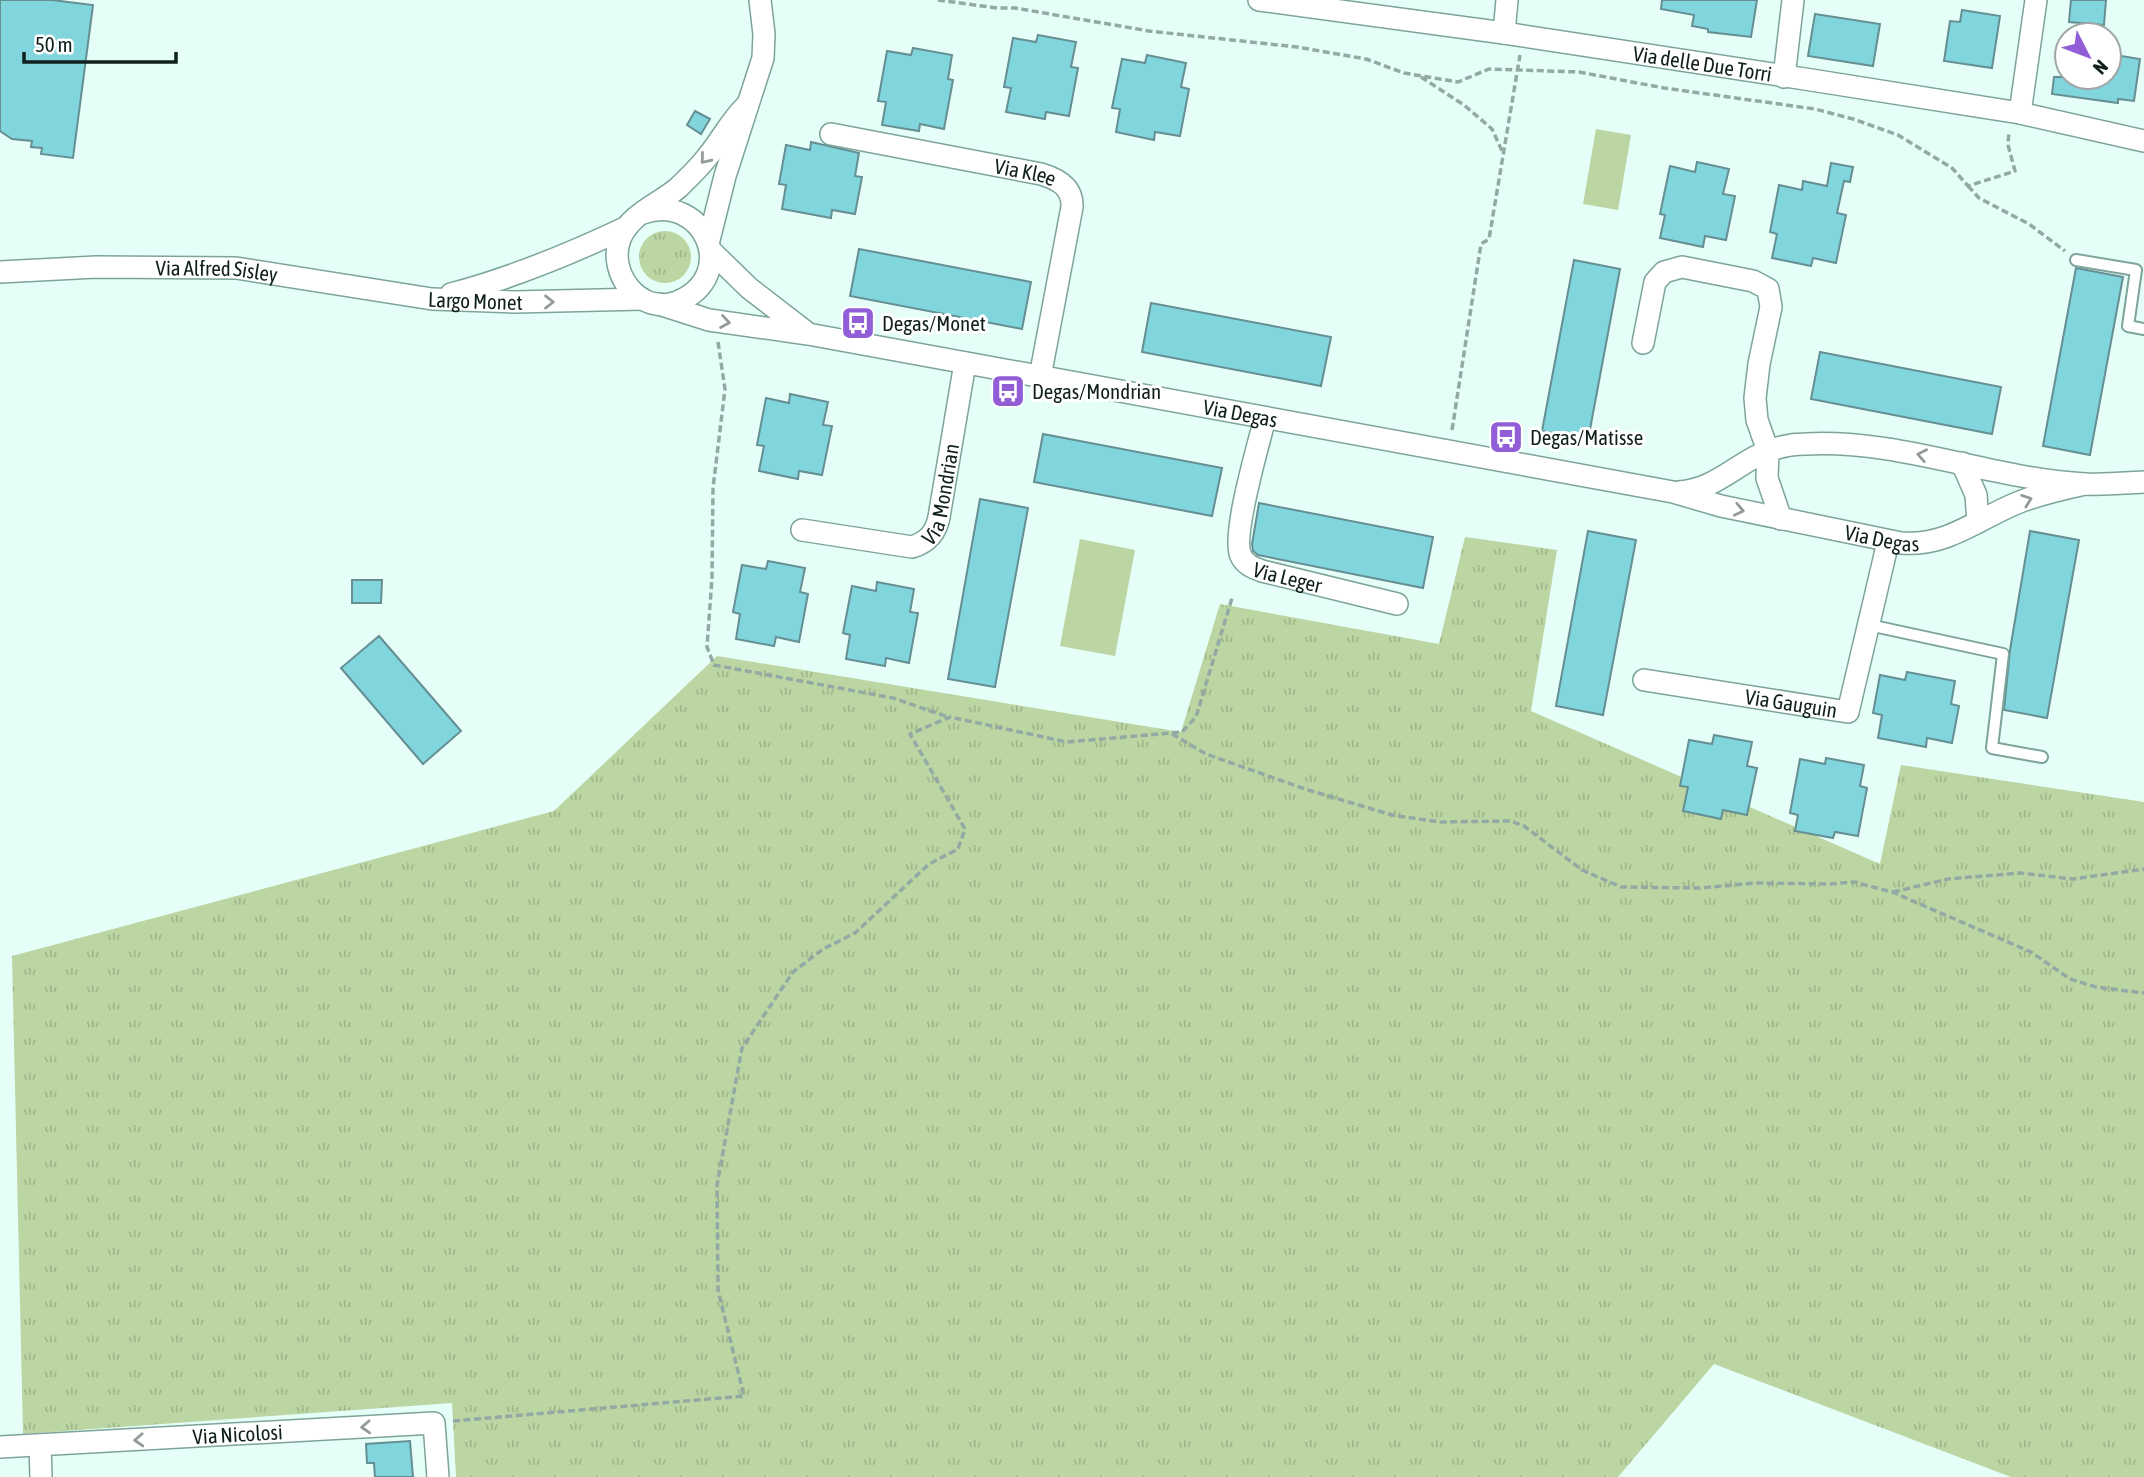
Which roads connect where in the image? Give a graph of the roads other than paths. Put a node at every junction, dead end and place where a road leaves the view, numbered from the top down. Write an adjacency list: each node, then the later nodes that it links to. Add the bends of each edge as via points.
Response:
1 (760, 0): 8 (street, via 762,58)
2 (1259, 0): 6 (street, Via delle Due Torri)
3 (1507, 0): 6 (street)
4 (1793, 0): 7 (street)
5 (2036, 0): 9 (street)
6 (1514, 35): 7 (street, Via delle Due Torri)
7 (1784, 77): 9 (street, Via delle Due Torri)
8 (747, 105): 12 (street, Largo Monet, one-way to 12, via 692,174); 13 (street, Largo Monet, via 719,195)
9 (2015, 112): 11 (street, Via delle Due Torri)
10 (831, 134): 22 (street, Via Klee, via 1041,174 1066,186 1072,207)
11 (2144, 141)
12 (635, 220): 13 (street, Largo Monet, via 662,210 679,213 695,223); 16 (street, Largo Monet, via 528,270); 17 (street, via 620,238 619,272 625,284)
13 (710, 245): 17 (street, Largo Monet, via 709,272 696,289 676,302); 19 (street, Via Degas, via 767,303)
14 (2076, 260): 18 (lane, via 2136,271 2128,326)
15 (0, 271): 16 (street, Via Alfred Sisley, via 236,268)
16 (432, 299): 17 (street, Largo Monet, one-way to 17)
17 (651, 302): 19 (street, Via Degas, one-way to 19, via 714,321)
18 (2144, 330)
19 (808, 334): 21 (street, Via Degas)
20 (1643, 343): 24 (street, via 1655,282 1670,268 1765,286 1771,307 1755,398)
21 (965, 363): 22 (street, Via Degas); 31 (street, Via Mondrian, via 938,523 928,540 912,547)
22 (1040, 377): 23 (street, Via Degas)
23 (1265, 418): 28 (street, Via Degas); 33 (street, Via Leger, via 1238,534 1241,556 1262,571)
24 (1768, 451): 25 (street, Via Degas, one-way to 24, via 1852,444 1806,443); 28 (street, Via Degas, via 1707,486); 29 (street, via 1767,478)
25 (1962, 463): 27 (street, Via Degas); 30 (street, via 1976,495)
26 (2144, 482): 27 (street, Via Degas)
27 (2085, 484): 30 (street, Via Degas, one-way to 27, via 2018,502)
28 (1673, 492): 29 (street, Via Degas, one-way to 29)
29 (1782, 519): 32 (street, Via Degas)
30 (1978, 522): 32 (street, Via Degas, via 1936,541)
31 (802, 530)
32 (1888, 541): 34 (street, Via Gauguin)
33 (1397, 604)
34 (1869, 625): 35 (street, Via Gauguin, via 1848,712); 36 (lane, via 2004,654 1992,748)
35 (1644, 680)
36 (2042, 757)
37 (40, 1446): 38 (street, Via Nicolosi); 39 (street); 40 (street, Via Nicolosi, one-way to 37, via 434,1423)
38 (0, 1447)
39 (41, 1477)
40 (438, 1477)

